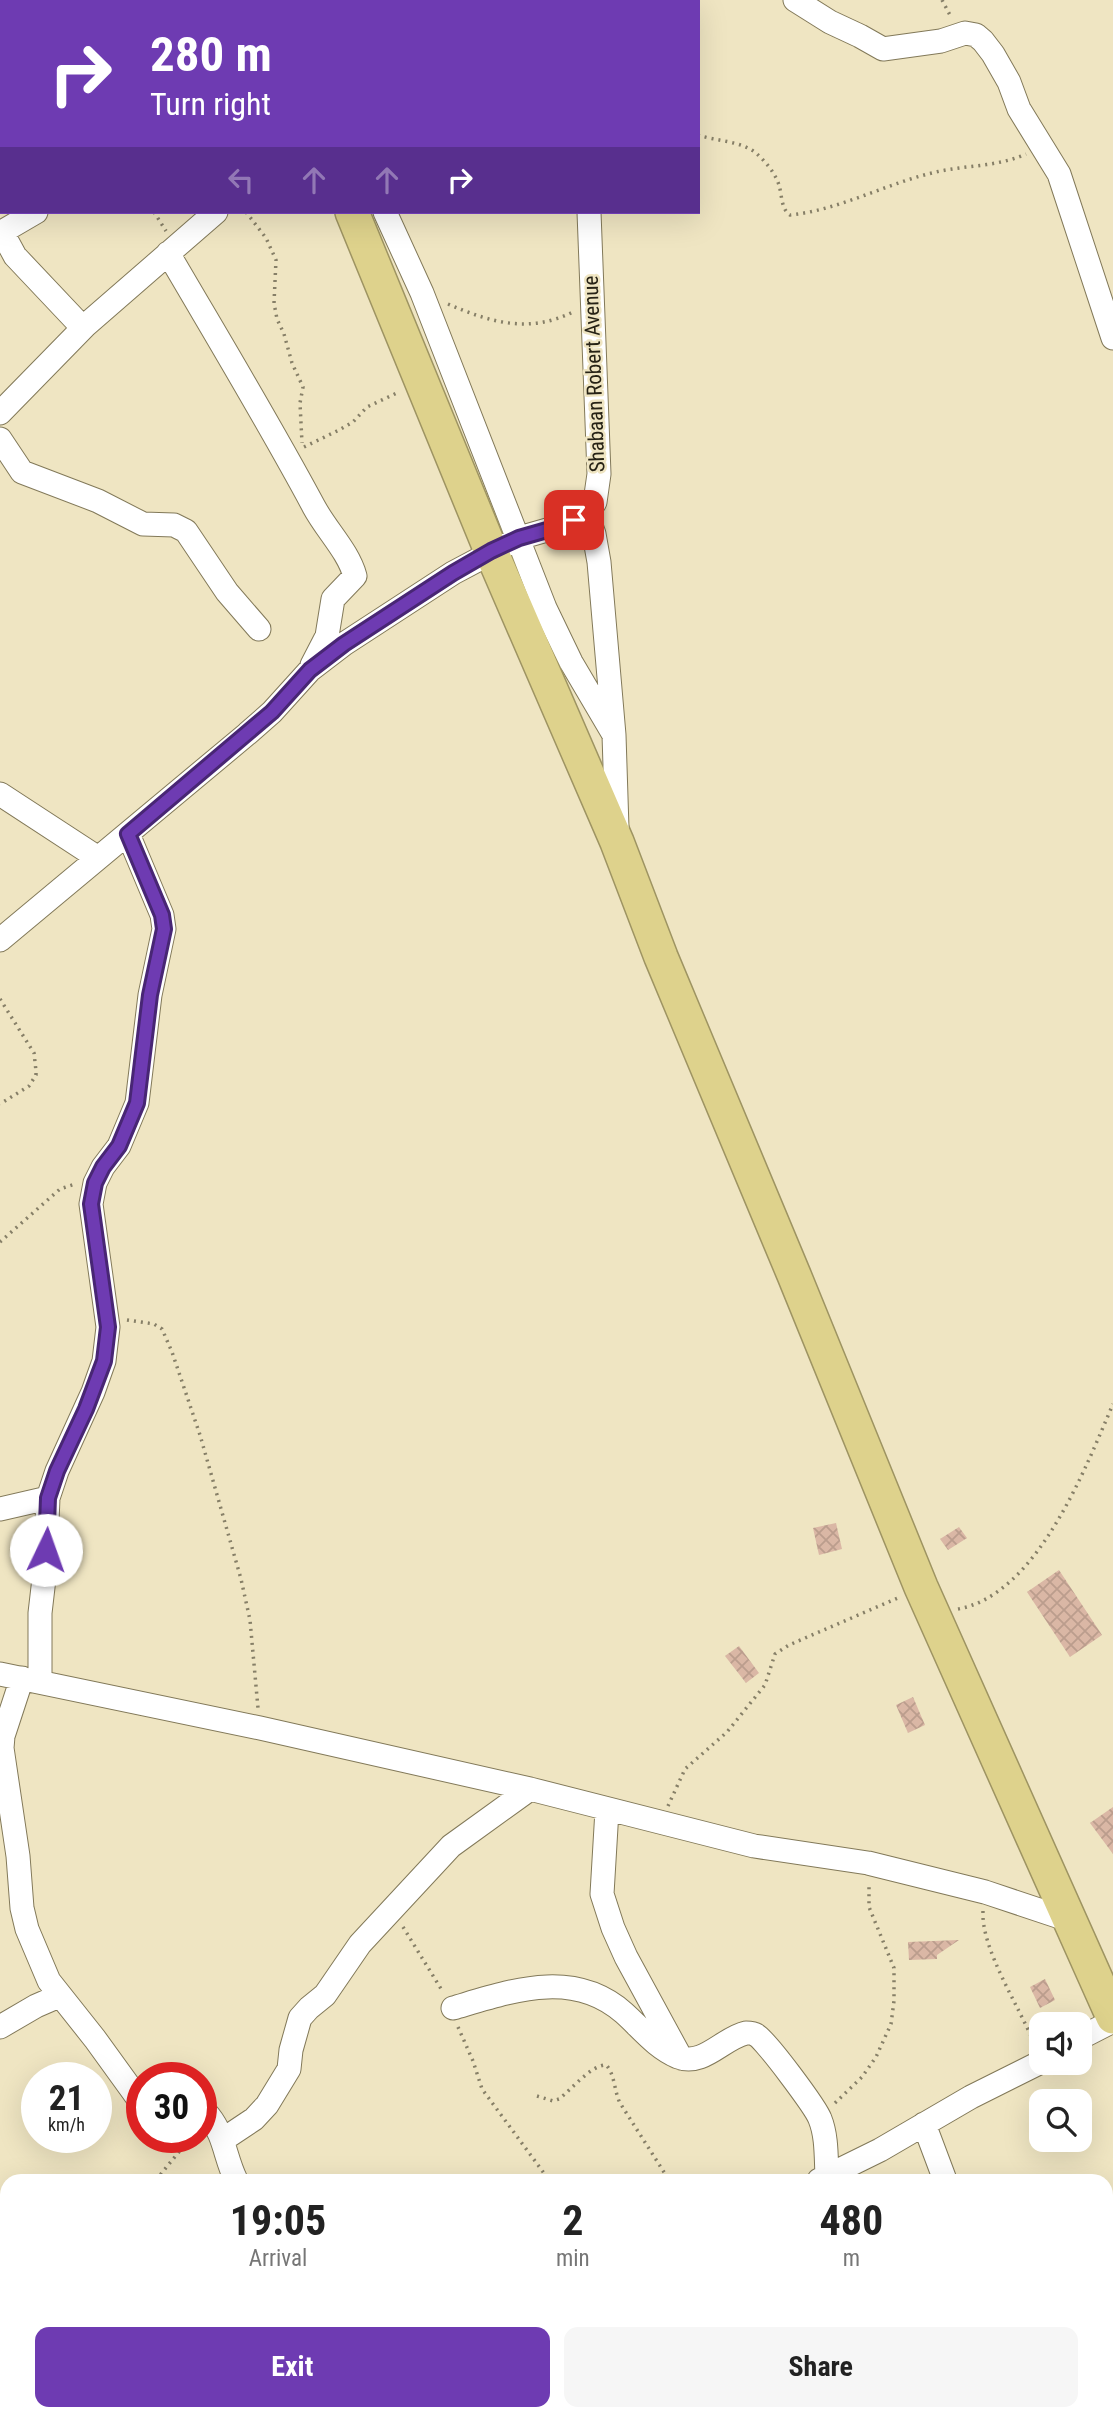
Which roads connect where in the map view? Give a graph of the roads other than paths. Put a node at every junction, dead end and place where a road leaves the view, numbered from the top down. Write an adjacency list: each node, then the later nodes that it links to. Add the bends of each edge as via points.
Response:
1 (795, 0): 10 (street, via 883,49 965,33 976,35 993,54 1019,109 1059,174)
2 (32, 214): 7 (street)
3 (214, 214): 8 (street)
4 (353, 214): 14 (highway, via 419,374)
5 (386, 214): 14 (street, via 422,293 476,435)
6 (589, 214): 13 (street, Shabaan Robert Avenue, via 599,474 595,502)
7 (1, 232): 9 (street, via 15,256)
8 (168, 253): 9 (street); 16 (street, via 257,402 295,453 319,516 351,563 355,576 333,600 323,646)
9 (83, 328): 11 (street)
10 (1113, 338)
11 (0, 413)
12 (0, 439): 15 (street, via 22,472 144,524 174,525 186,531 227,592)
13 (587, 514): 14 (street); 17 (street, via 599,562)
14 (505, 545): 16 (street, via 405,604); 17 (street); 20 (highway)
15 (259, 629)
16 (310, 670): 19 (street, via 272,712)
17 (614, 735): 20 (street)
18 (0, 794): 21 (street)
19 (128, 834): 21 (street); 23 (street, via 164,929 150,995 137,1103 119,1146 95,1183 91,1204 108,1327 104,1361)
20 (617, 842): 28 (highway, via 925,1596)
21 (99, 858): 22 (street)
22 (0, 940)
23 (48, 1498): 24 (street); 25 (street, via 40,1612)
24 (0, 1509)
25 (21, 1678): 26 (street); 29 (street, via 3,1736 4,1772 27,1929)
26 (530, 1790): 27 (street); 39 (street, via 451,1846 345,1963 321,2000 303,2013 289,2069 261,2113)
27 (607, 1810): 28 (street, via 754,1846 868,1863 985,1892); 34 (street, via 602,1894 626,1957)
28 (1069, 1920): 31 (highway)
29 (59, 1996): 32 (street); 36 (street)
30 (453, 2008): 34 (street, via 535,1987 583,1990 601,1996 651,2040)
31 (1113, 2019): 33 (street)
32 (0, 2027)
33 (1092, 2031)
34 (681, 2058): 41 (street, via 700,2057 753,2033 770,2047 819,2116 824,2133)
35 (1029, 2068): 37 (street)
36 (126, 2082)
37 (924, 2124): 42 (street); 43 (street)
38 (217, 2128): 39 (street)
39 (224, 2139): 40 (street)
40 (233, 2174)
41 (823, 2174)
42 (830, 2174)
43 (943, 2174)
44 (0, 2215): 45 (street)
45 (0, 2228)

